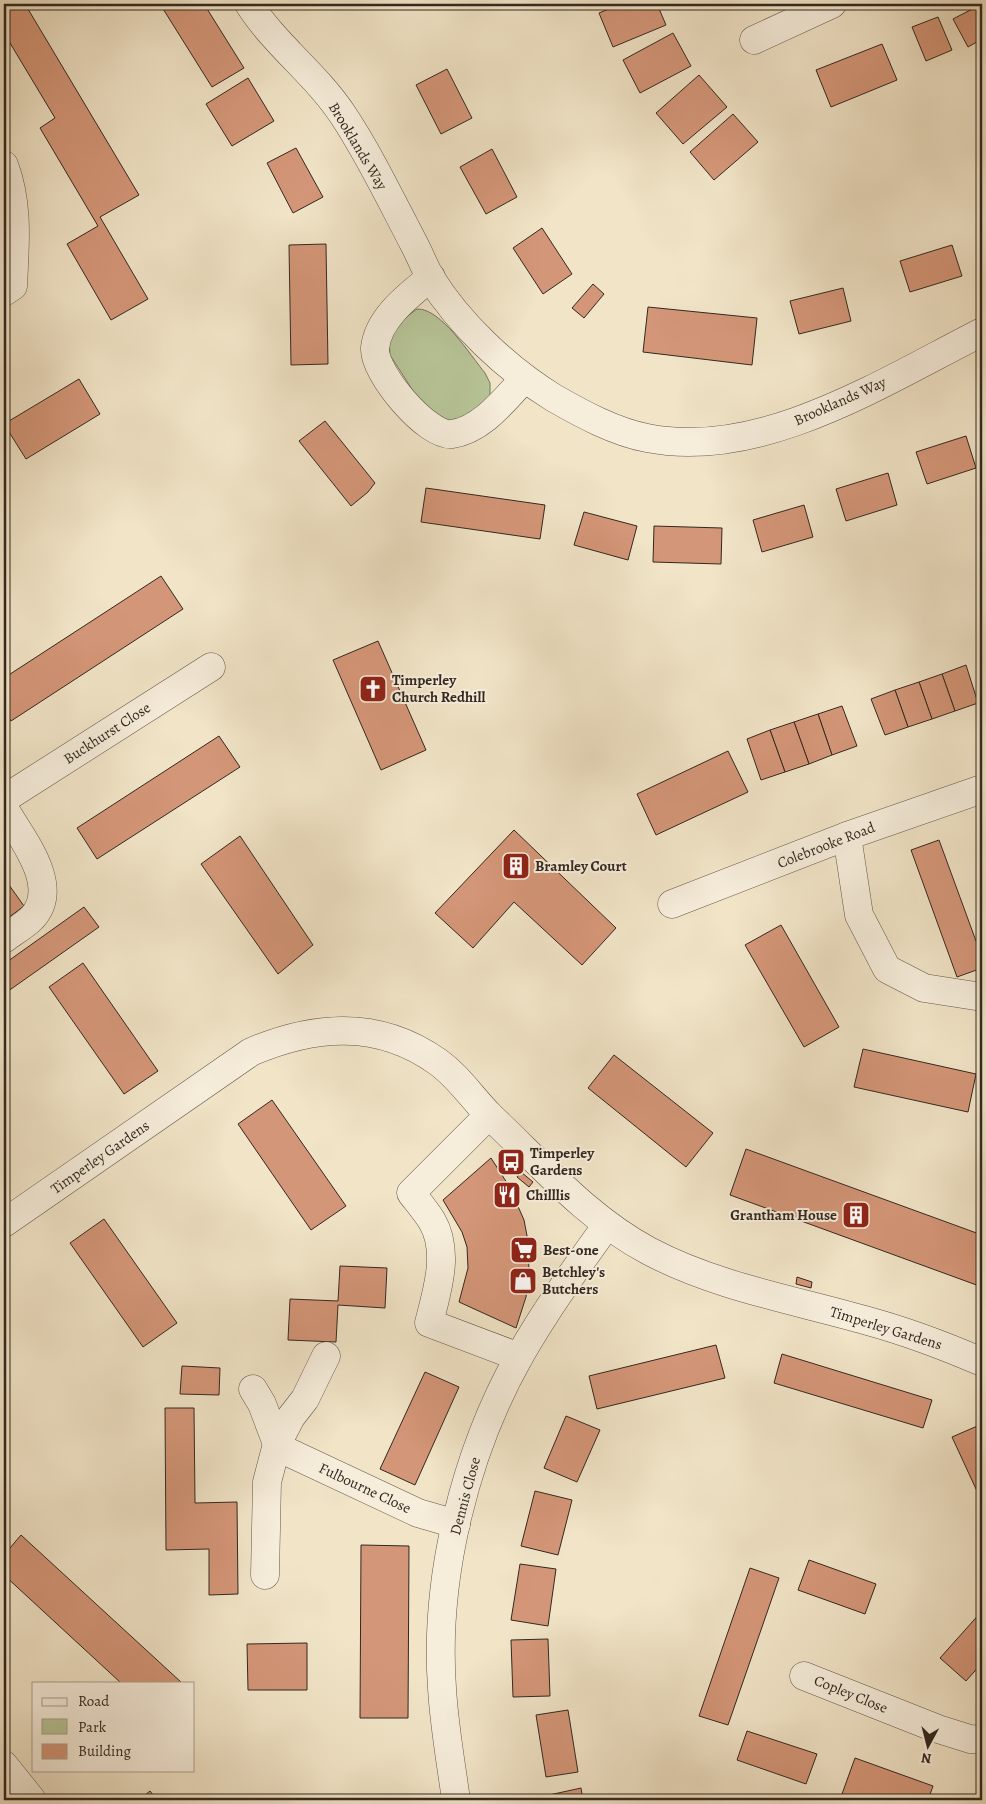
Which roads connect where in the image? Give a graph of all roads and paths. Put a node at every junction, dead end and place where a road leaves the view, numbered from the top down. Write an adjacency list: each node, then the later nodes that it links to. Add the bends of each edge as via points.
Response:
1 (249, 4): 5 (street, Brooklands Way, via 343,115)
2 (832, 4): 3 (street)
3 (754, 40)
4 (4, 165): 6 (street, via 15,211 16,241 13,286)
5 (430, 277): 8 (street, Brooklands Way, via 482,339); 8 (street, via 386,320 375,347 375,360 380,371 415,412 428,426 442,433 465,430 492,412)
6 (4, 292)
7 (982, 332): 8 (street, Brooklands Way, via 812,417 721,441 680,443 645,438 568,406)
8 (524, 380)
9 (211, 667): 11 (street, Buckhurst Close)
10 (982, 789): 13 (street, Colebrooke Road)
11 (4, 799)
12 (4, 808): 15 (street, via 41,872 43,890 32,919)
13 (847, 836): 14 (street, Colebrooke Road); 16 (street, via 859,915 886,969 924,988)
14 (672, 904)
15 (4, 939)
16 (982, 997)
17 (489, 1115): 18 (street, Timperley Gardens, via 438,1062 383,1036 352,1030 313,1032 281,1039 251,1052); 19 (street, Timperley Gardens); 21 (street, via 411,1193 432,1222 439,1242 438,1289 429,1323)
18 (4, 1223)
19 (607, 1225): 21 (street, Dennis Close); 22 (street, Timperley Gardens, via 650,1251 694,1271 924,1338)
20 (326, 1356): 24 (street, via 305,1400 291,1417)
21 (519, 1357): 25 (street, Dennis Close, via 485,1430)
22 (982, 1362)
23 (253, 1389): 24 (street)
24 (277, 1444): 25 (street, Fulbourne Close, via 307,1462 418,1513); 26 (street, via 267,1482)
25 (456, 1524): 31 (street, Dennis Close, via 445,1582 441,1639 442,1688)
26 (266, 1575)
27 (804, 1676): 28 (street, Copley Close, via 938,1728)
28 (982, 1740)
29 (4, 1765): 30 (street)
30 (32, 1800)
31 (456, 1800)

